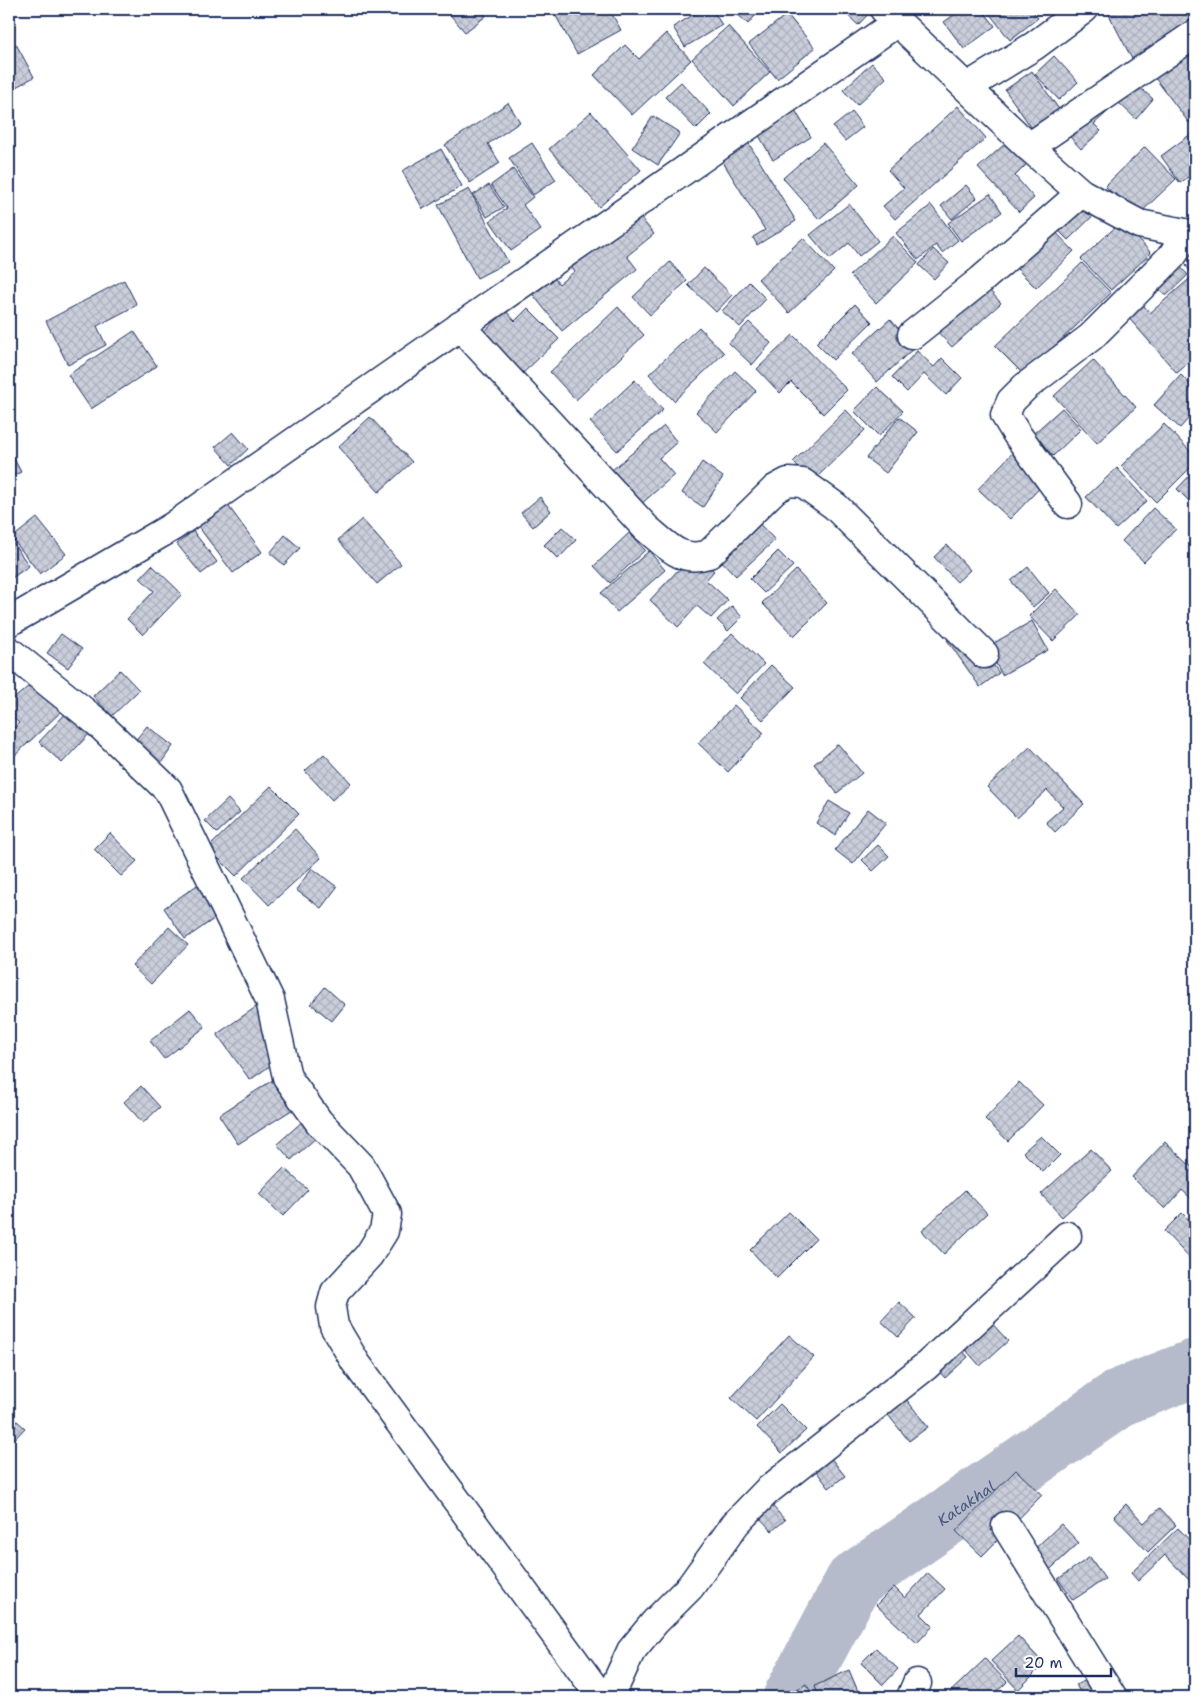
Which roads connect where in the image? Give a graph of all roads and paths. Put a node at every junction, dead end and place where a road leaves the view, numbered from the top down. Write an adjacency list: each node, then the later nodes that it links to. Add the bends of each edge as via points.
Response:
1 (1084, 9): 4 (street, via 1034,46)
2 (890, 16): 4 (street); 8 (street)
3 (1195, 34): 5 (street)
4 (967, 87): 5 (street)
5 (1029, 147): 6 (street)
6 (1081, 193): 7 (street, via 1139,224); 9 (street, via 981,280)
7 (1191, 234): 10 (street, via 1091,337 1011,401 1005,415)
8 (460, 326): 11 (street, via 172,527); 13 (street, via 646,528 678,554 695,558 709,554 775,489 788,482 803,484 835,506)
9 (912, 334)
10 (1068, 504)
11 (9, 622)
12 (9, 651): 16 (street, via 97,722 168,790 270,1000 287,1077 320,1122 361,1166 387,1214 384,1231 369,1255 335,1292 331,1307 334,1326 356,1363)
13 (984, 654)
14 (1067, 1236): 17 (street, via 926,1366 768,1491 736,1523 690,1587 631,1651)
15 (1006, 1526): 18 (street)
16 (601, 1697)
17 (610, 1697)
18 (1112, 1697)

